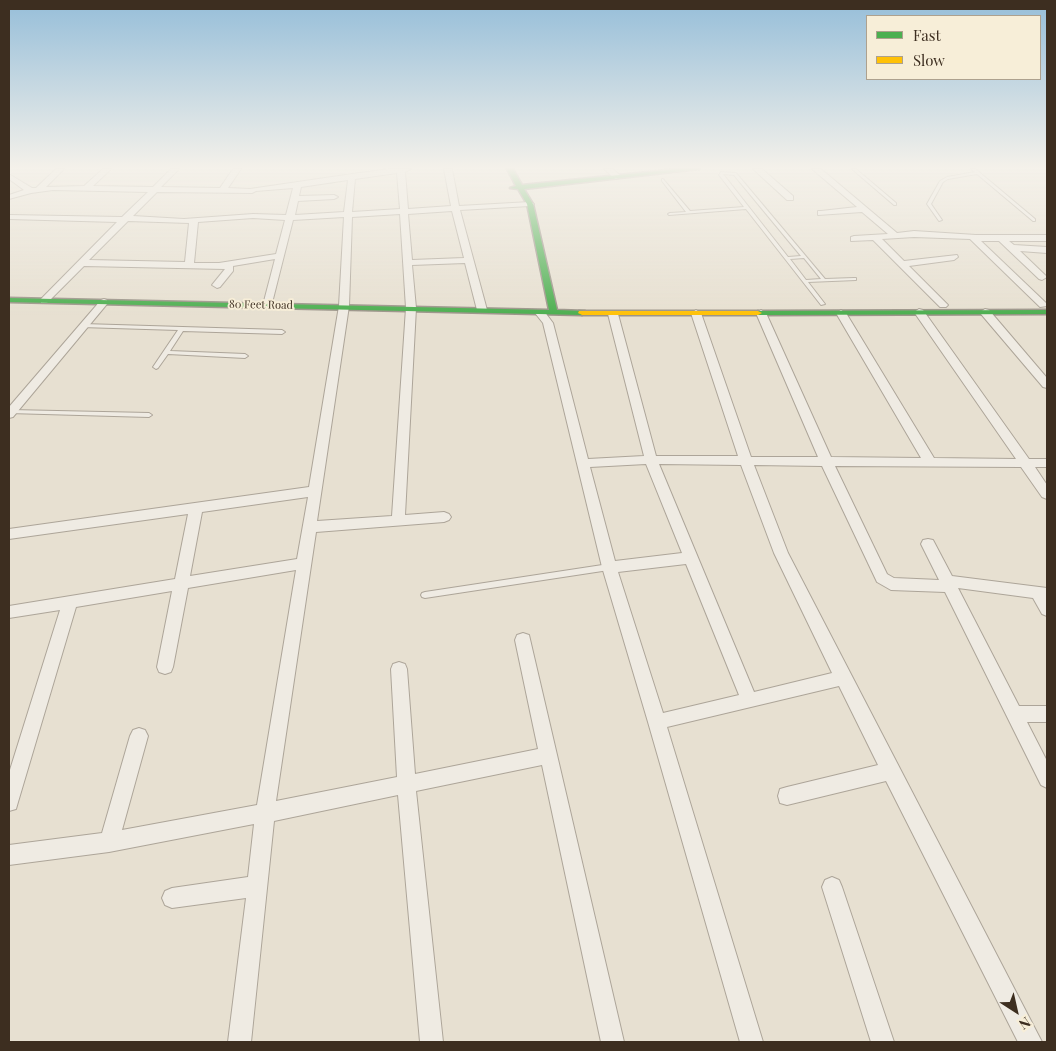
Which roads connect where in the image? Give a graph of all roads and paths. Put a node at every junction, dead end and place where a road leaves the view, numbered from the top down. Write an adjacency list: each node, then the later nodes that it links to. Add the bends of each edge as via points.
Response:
1 (20, 218): 16 (street)
2 (75, 218): 11 (street)
3 (223, 218): 13 (street)
4 (289, 218): 25 (street)
5 (348, 218): 46 (street)
6 (404, 218): 30 (street)
7 (457, 218): 29 (street)
8 (532, 218): 50 (main road)
9 (874, 218): 17 (street)
10 (1032, 218): 15 (lane)
11 (125, 219): 13 (street); 31 (street)
12 (773, 219): 14 (lane); 26 (lane)
13 (194, 220): 33 (street)
14 (757, 220): 28 (lane)
15 (1034, 220)
16 (9, 227)
17 (896, 236): 18 (street); 19 (street, via 934,234)
18 (875, 237): 22 (street); 32 (street)
19 (973, 238): 20 (street); 48 (street)
20 (1001, 238): 21 (street); 23 (street)
21 (1047, 238)
22 (854, 239)
23 (1012, 248): 24 (street); 35 (street)
24 (1047, 250)
25 (280, 256): 34 (street); 44 (street)
26 (805, 257): 28 (lane); 37 (lane)
27 (954, 257): 32 (street)
28 (786, 258): 38 (lane)
29 (468, 260): 30 (street); 49 (street)
30 (407, 262): 47 (street)
31 (81, 263): 33 (street); 41 (street)
32 (902, 264): 45 (street)
33 (189, 265): 34 (street)
34 (220, 266): 39 (street, via 229,266 230,269)
35 (1042, 277)
36 (854, 279): 37 (lane)
37 (824, 280): 38 (lane)
38 (805, 281): 43 (lane)
39 (217, 286)
40 (9, 300): 41 (main road, 80 Feet Road)
41 (44, 301): 42 (main road, 80 Feet Road)
42 (104, 302): 44 (main road, 80 Feet Road); 57 (street)
43 (823, 304): 45 (main road); 50 (main road)
44 (268, 305): 46 (main road, 80 Feet Road)
45 (943, 305): 48 (main road)
46 (344, 306): 47 (main road, 80 Feet Road); 73 (street)
47 (410, 308): 49 (main road, 80 Feet Road); 77 (street)
48 (1046, 309): 53 (main road)
49 (482, 310): 50 (main road, 80 Feet Road)
50 (545, 310): 56 (main road); 70 (street)
51 (840, 312): 52 (main road); 55 (main road); 69 (street)
52 (919, 312): 53 (main road); 71 (street)
53 (985, 312): 63 (street)
54 (696, 313): 55 (main road); 56 (main road); 67 (street)
55 (762, 313): 68 (street)
56 (613, 314): 66 (street)
57 (83, 326): 58 (lane); 64 (street)
58 (182, 329): 59 (lane); 60 (lane)
59 (282, 332)
60 (167, 352): 61 (lane); 62 (lane)
61 (245, 356)
62 (156, 367)
63 (1047, 385)
64 (10, 413): 65 (lane)
65 (149, 415)
66 (650, 460): 67 (street); 70 (street); 81 (street)
67 (746, 461): 68 (street); 94 (street, via 781,553)
68 (826, 461): 69 (street); 84 (street, via 886,582)
69 (930, 462): 71 (street)
70 (584, 463): 83 (street)
71 (1027, 463): 72 (street); 74 (street)
72 (1047, 463)
73 (315, 490): 75 (street); 78 (street)
74 (1047, 494)
75 (196, 507): 79 (street); 85 (street)
76 (444, 517): 77 (street)
77 (398, 520): 78 (street)
78 (310, 527): 82 (street)
79 (9, 534)
80 (928, 544): 84 (street)
81 (690, 558): 83 (street); 95 (street)
82 (304, 563): 85 (street); 106 (street)
83 (609, 568): 87 (lane); 98 (street)
84 (948, 583): 86 (street); 96 (street)
85 (181, 584): 88 (street); 92 (street)
86 (1042, 593): 89 (street)
87 (425, 595)
88 (70, 602): 90 (street); 105 (street)
89 (1047, 610)
90 (9, 612)
91 (523, 640): 100 (street)
92 (165, 667)
93 (399, 669): 103 (street)
94 (843, 678): 95 (street); 101 (street)
95 (749, 700): 98 (street)
96 (1014, 714): 97 (street); 102 (street)
97 (1047, 714)
98 (657, 722): 115 (street)
99 (139, 736): 107 (street)
100 (549, 756): 103 (street); 114 (street)
101 (890, 771): 104 (street); 117 (street)
102 (1047, 779)
103 (406, 783): 106 (street); 113 (street)
104 (787, 796)
105 (9, 802)
106 (265, 813): 107 (street); 109 (street)
107 (109, 842): 108 (street)
108 (9, 855)
109 (257, 886): 111 (street); 112 (street)
110 (832, 887): 116 (street)
111 (172, 898)
112 (240, 1042)
113 (432, 1042)
114 (613, 1042)
115 (751, 1042)
116 (883, 1042)
117 (1030, 1042)

